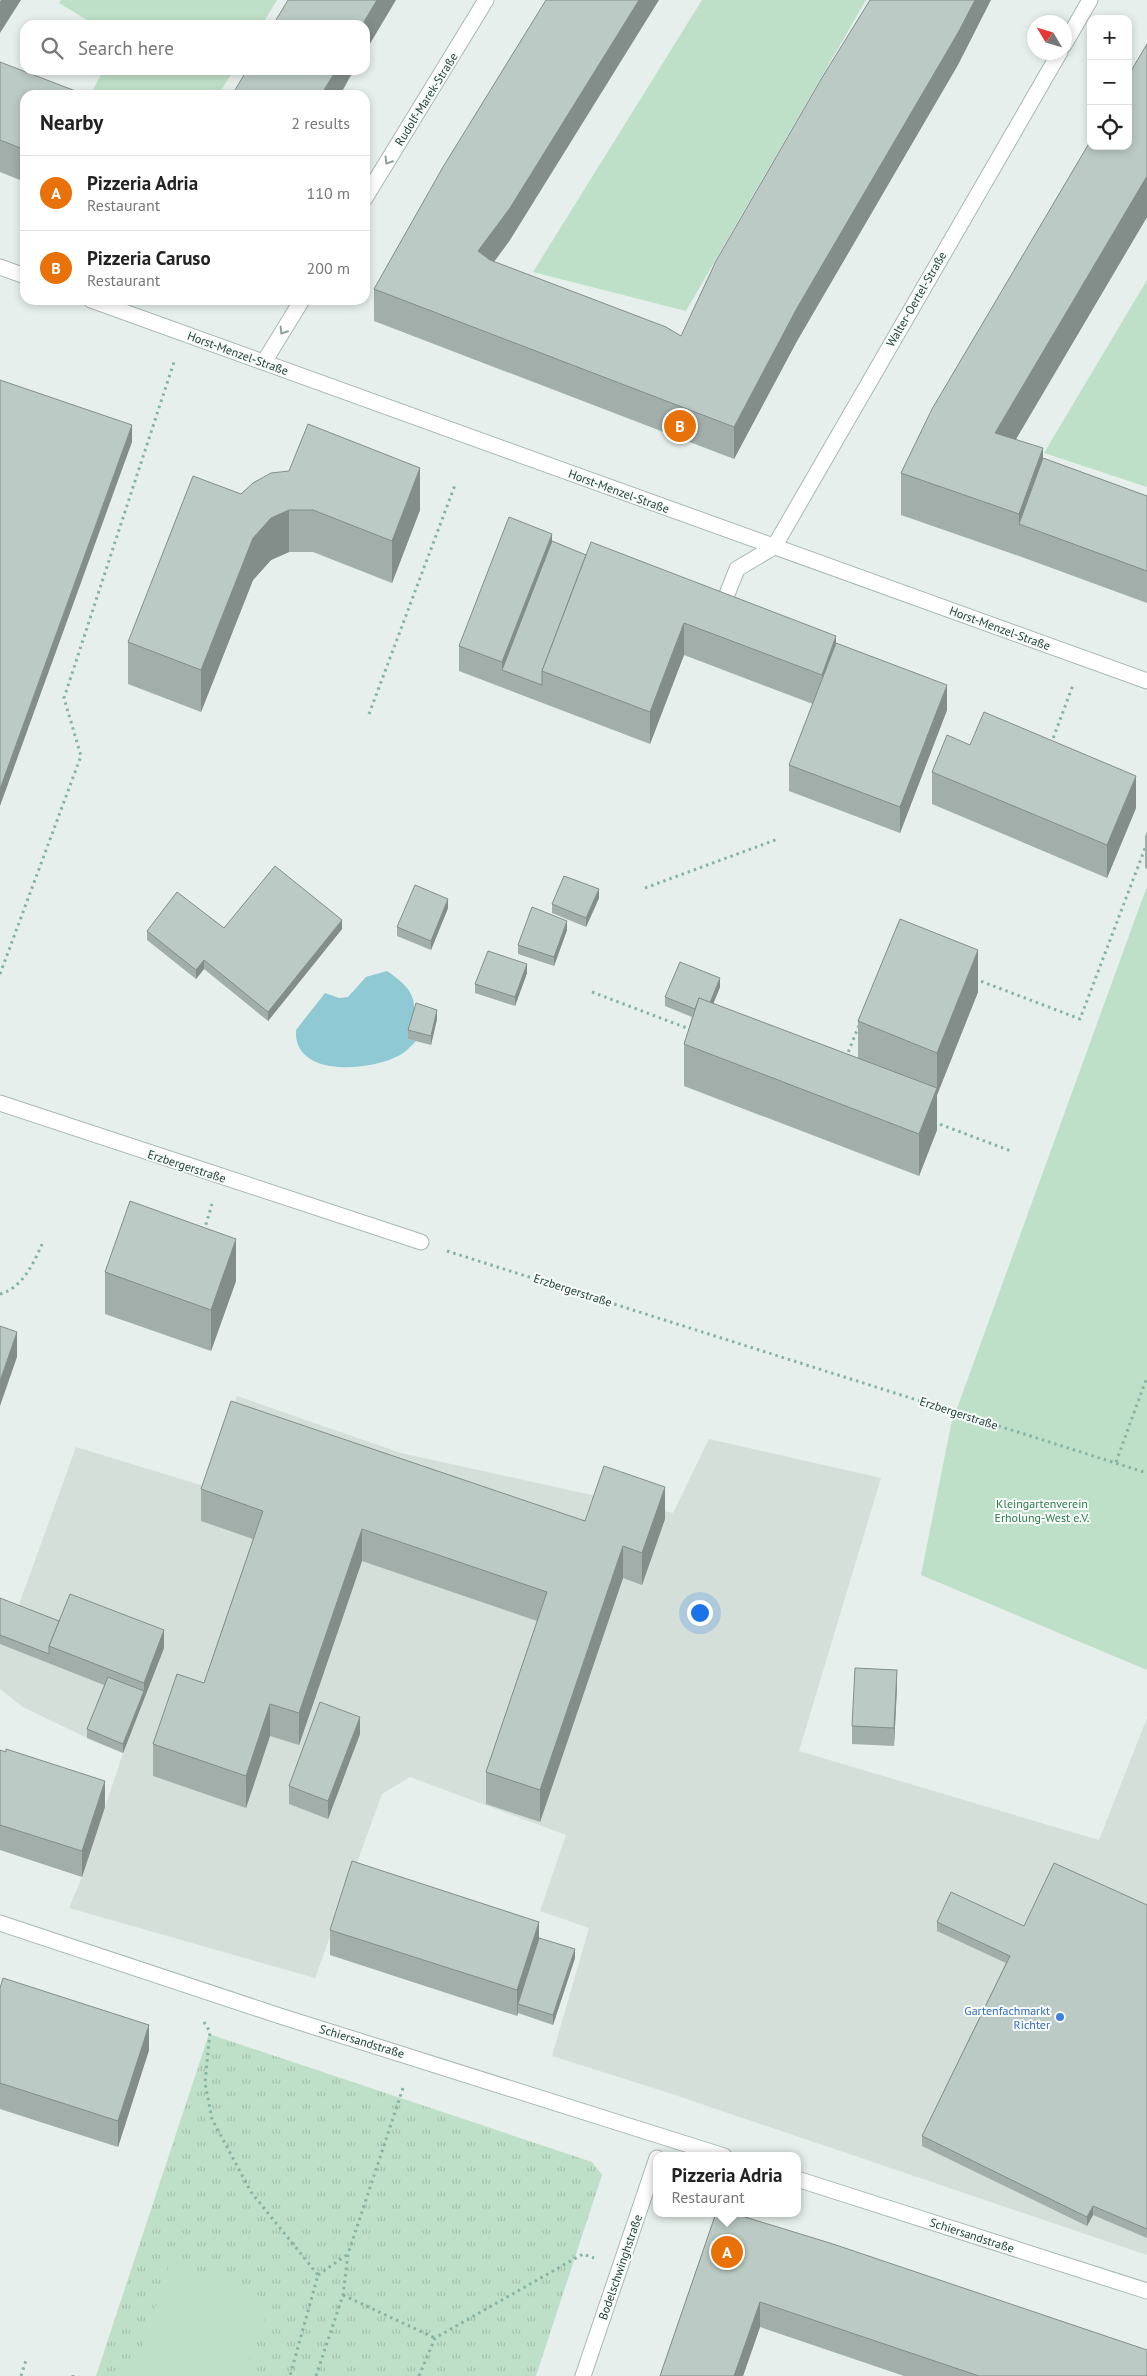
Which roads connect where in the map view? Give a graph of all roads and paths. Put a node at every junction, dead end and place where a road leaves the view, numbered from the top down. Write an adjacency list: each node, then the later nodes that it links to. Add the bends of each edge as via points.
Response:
1 (486, 0): 5 (street, Rudolf-Marek-Straße, one-way to 5)
2 (1090, 0): 3 (street)
3 (1072, 31)
4 (1055, 60): 13 (street, Walter-Oertel-Straße)
5 (370, 190)
6 (0, 267): 7 (street)
7 (20, 274)
8 (105, 305): 10 (street, Horst-Menzel-Straße)
9 (299, 305): 11 (street, one-way to 11)
10 (184, 334): 11 (street, Horst-Menzel-Straße); 22 (path, via 64,698 81,756)
11 (264, 362): 13 (street, Horst-Menzel-Straße)
12 (455, 485): 17 (path)
13 (774, 547): 14 (street, via 736,569); 15 (street, Horst-Menzel-Straße)
14 (716, 623)
15 (1083, 658): 16 (street, Horst-Menzel-Straße); 18 (path)
16 (1147, 681)
17 (369, 714)
18 (1048, 750)
19 (778, 839): 21 (path)
20 (1147, 843): 23 (path, via 1080,1019)
21 (645, 888)
22 (0, 974)
23 (971, 978)
24 (592, 992): 26 (path)
25 (861, 1020): 27 (path)
26 (700, 1033)
27 (843, 1066)
28 (0, 1103): 31 (street, Erzbergerstraße)
29 (928, 1120): 30 (path)
30 (1011, 1151)
31 (220, 1177): 32 (path); 34 (street, Erzbergerstraße)
32 (202, 1239)
33 (43, 1242): 35 (path, via 32,1268 8,1292)
34 (421, 1242): 37 (path, Erzbergerstraße)
35 (0, 1294)
36 (1147, 1377): 37 (path)
37 (1116, 1462): 38 (path, Erzbergerstraße)
38 (1147, 1472)
39 (0, 1923): 40 (street, Schiersandstraße)
40 (184, 1984): 41 (street, Schiersandstraße); 49 (path, via 210,2032 205,2083 212,2119 250,2192)
41 (413, 2057): 42 (street, Schiersandstraße); 47 (path)
42 (664, 2136): 43 (street, Bodelschwinghstraße); 44 (street, Schiersandstraße)
43 (659, 2152)
44 (712, 2152)
45 (653, 2169): 48 (street, Bodelschwinghstraße)
46 (801, 2180): 50 (street, Schiersandstraße)
47 (348, 2254): 49 (path); 51 (path)
48 (620, 2267): 52 (path, via 583,2254); 58 (street, Bodelschwinghstraße)
49 (318, 2274): 55 (path)
50 (1147, 2291)
51 (343, 2295): 52 (path); 56 (path)
52 (435, 2338): 57 (path)
53 (26, 2360): 54 (path)
54 (20, 2376)
55 (290, 2376)
56 (316, 2376)
57 (418, 2376)
58 (583, 2376)

